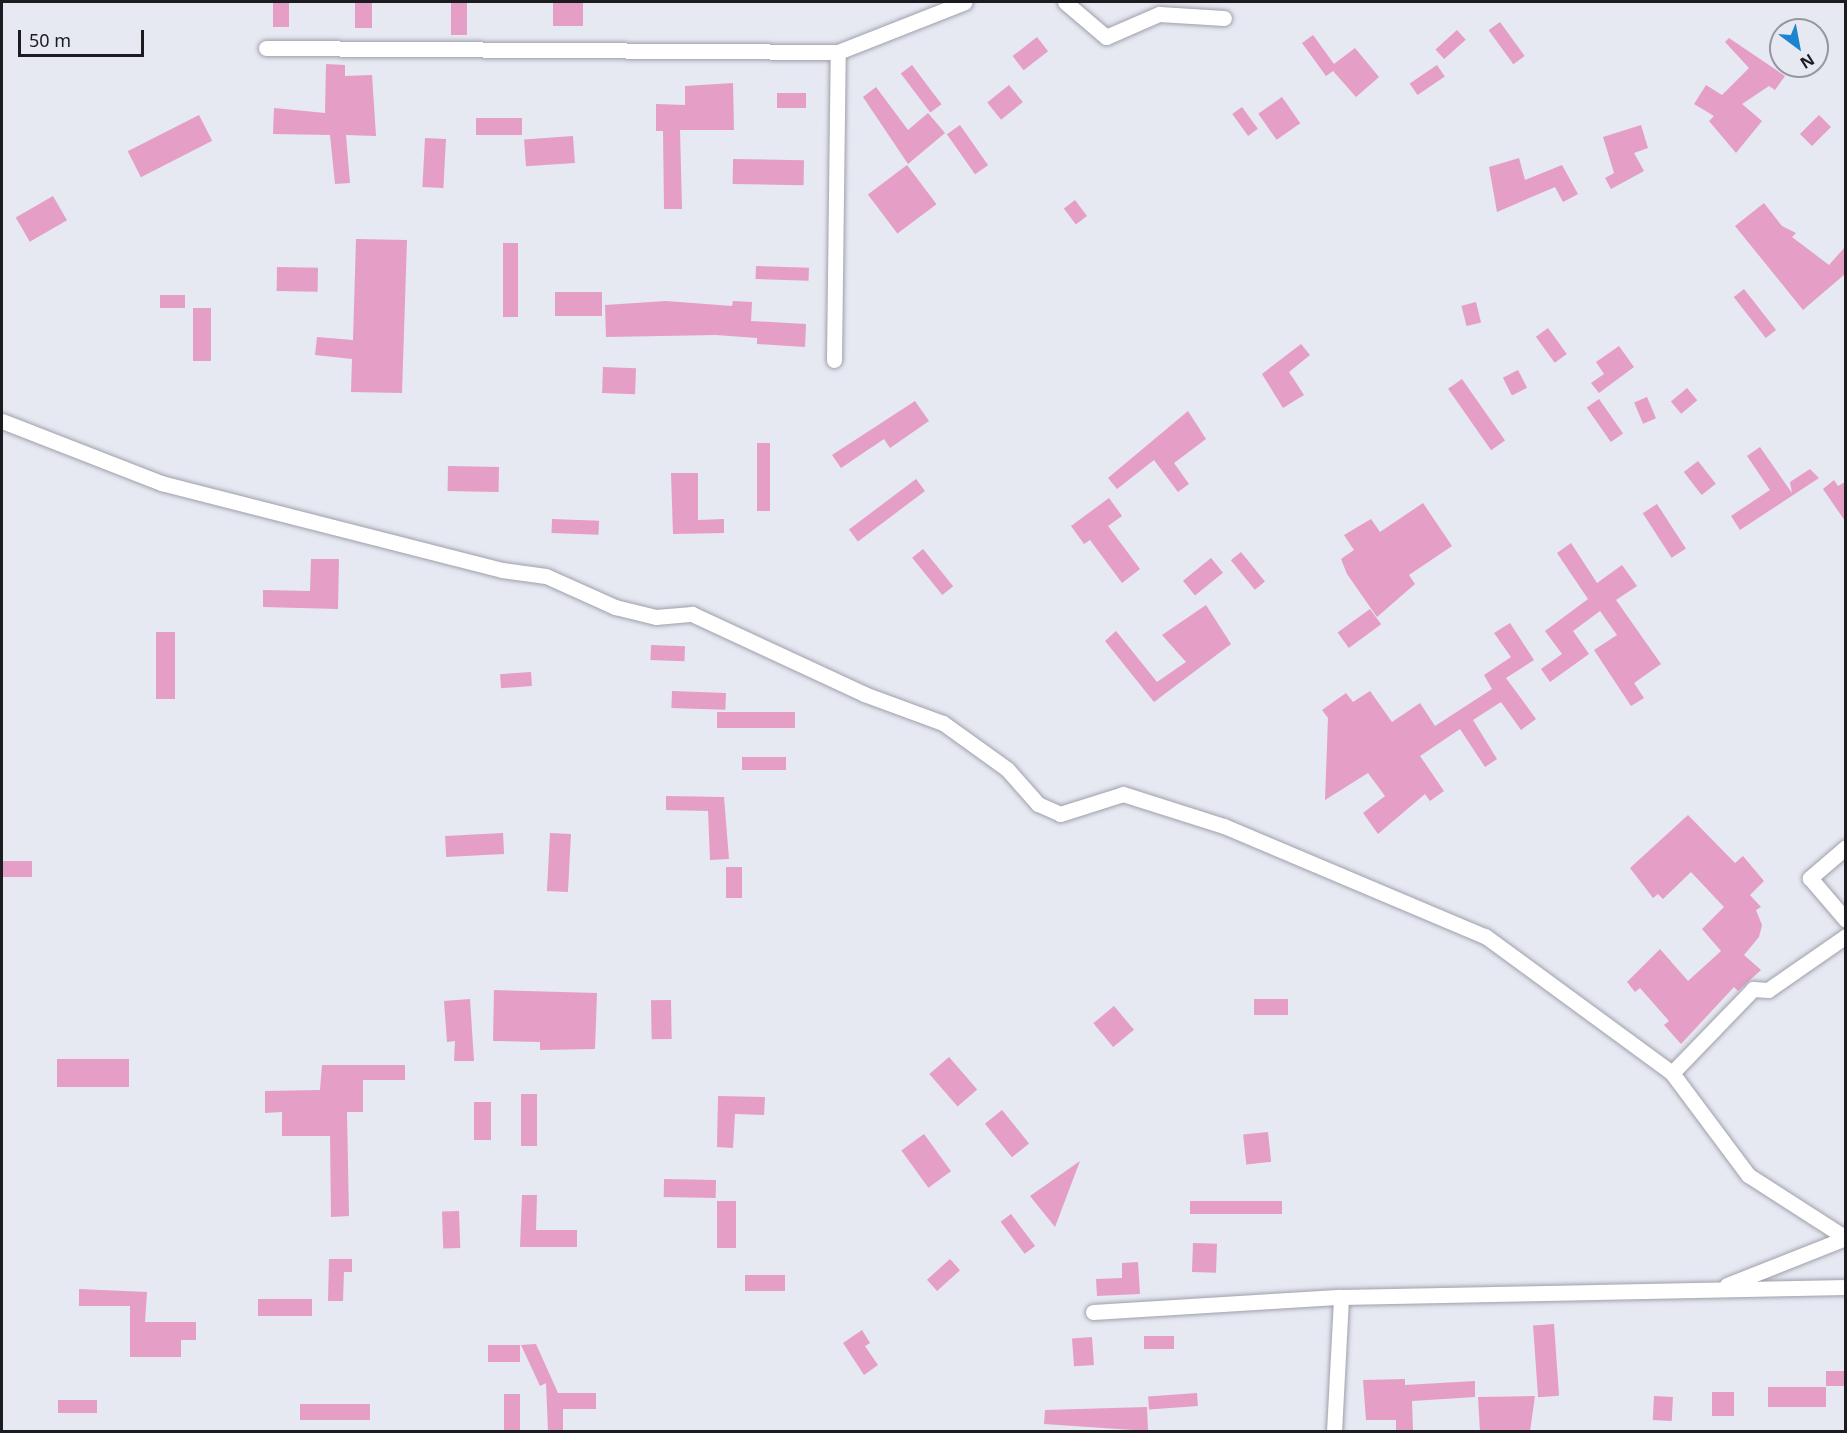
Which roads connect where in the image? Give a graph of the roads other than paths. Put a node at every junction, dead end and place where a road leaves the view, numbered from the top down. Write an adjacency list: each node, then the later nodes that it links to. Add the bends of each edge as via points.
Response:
1 (965, 2): 5 (street)
2 (1065, 2): 3 (street, via 1106,37 1159,14)
3 (1224, 18)
4 (266, 48): 5 (street)
5 (838, 52): 6 (street)
6 (834, 360)
7 (2, 421): 11 (street, via 161,483 502,570 546,576 646,615 692,614 864,694 943,723 1007,769 1038,804 1060,814 1123,794 1224,826 1485,936)
8 (1845, 847): 9 (street, via 1810,878)
9 (1845, 920)
10 (1845, 936): 11 (street, via 1768,990 1753,989)
11 (1672, 1073): 12 (street, via 1748,1175)
12 (1845, 1238): 14 (street)
13 (1845, 1287): 14 (street)
14 (1719, 1288): 15 (street)
15 (1341, 1297): 16 (street); 17 (street)
16 (1093, 1312)
17 (1334, 1431)

